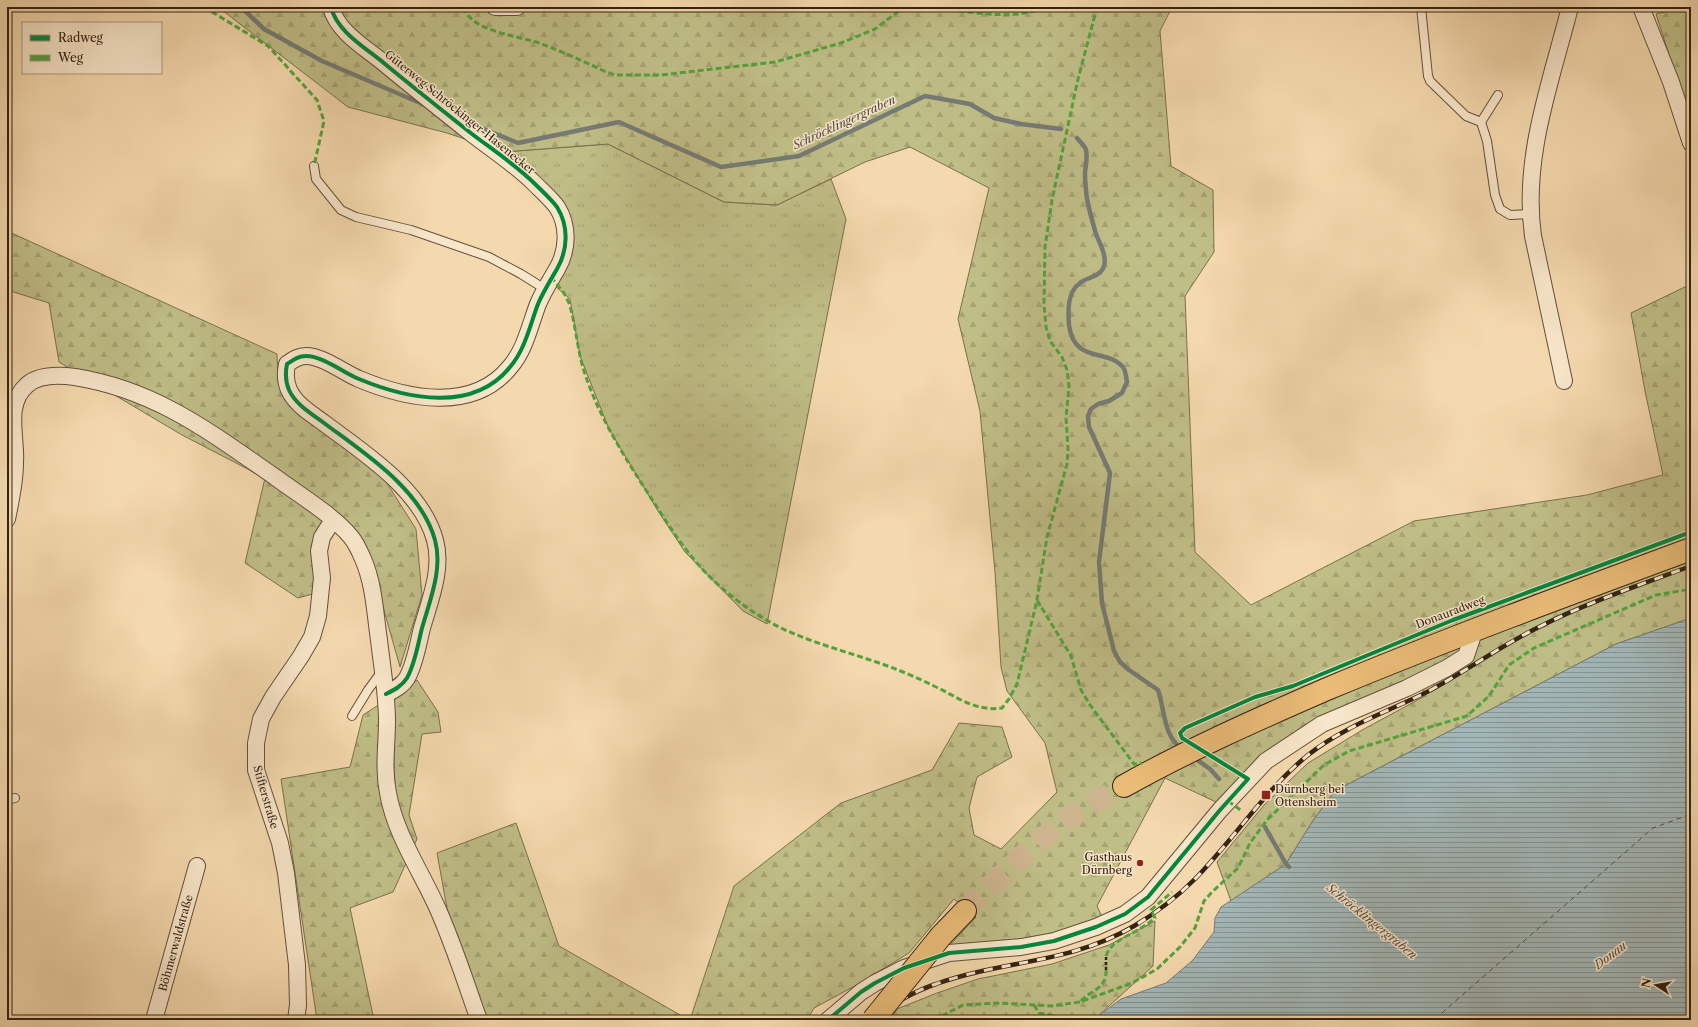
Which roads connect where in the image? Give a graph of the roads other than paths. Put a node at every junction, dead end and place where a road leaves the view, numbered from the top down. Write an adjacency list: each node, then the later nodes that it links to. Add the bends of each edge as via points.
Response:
1 (331, 7): 12 (street, Güterweg Schröckinger-Hasenecker, via 336,21 352,37 532,181 557,207 564,224 566,241 561,260)
2 (495, 7): 3 (street)
3 (517, 7)
4 (1421, 7): 8 (lane, via 1430,81 1466,116)
5 (1570, 7): 11 (street, via 1535,144)
6 (1641, 7): 9 (street, via 1671,82)
7 (1498, 95): 8 (lane)
8 (1481, 122): 11 (lane, via 1500,209 1510,215)
9 (1691, 143)
10 (314, 166): 12 (lane, via 316,179 341,210 356,217 411,230 489,257)
11 (1531, 214): 13 (street, via 1533,236)
12 (544, 289): 19 (street, Güterweg Schröckinger-Hasenecker, via 528,333 510,367 494,383 462,396 417,396 388,389 307,356 296,358 287,364 285,377 290,391 300,404 399,483 416,503 435,540 435,584 413,660 407,678)
13 (1564, 381)
14 (7, 519): 15 (street, via 15,467 13,413 17,398 28,384 44,377 62,375 124,389 161,403 227,444)
15 (333, 520): 18 (street, via 351,538 364,560 372,589); 25 (street, Stifterstraße, via 322,537 319,551 322,578 319,609 312,638 261,718 256,743 256,770 280,843 286,873 297,965)
16 (1691, 549): 17 (main road)
17 (1475, 629): 21 (main road, via 1214,738); 27 (street, via 1466,656 1406,688 1322,724 1266,761 1220,810 1148,897 1125,914 1054,941 1021,947 949,953 904,968 860,992)
18 (383, 671): 19 (street); 20 (lane, via 376,677)
19 (386, 694): 26 (street, via 385,768 393,816 447,929)
20 (352, 716)
21 (1124, 786)
22 (198, 866): 24 (street, Böhmerwaldstraße)
23 (965, 911): 28 (main road, bridge, via 941,936)
24 (154, 1020)
25 (296, 1020)
26 (479, 1020)
27 (828, 1020)
28 (873, 1020)

